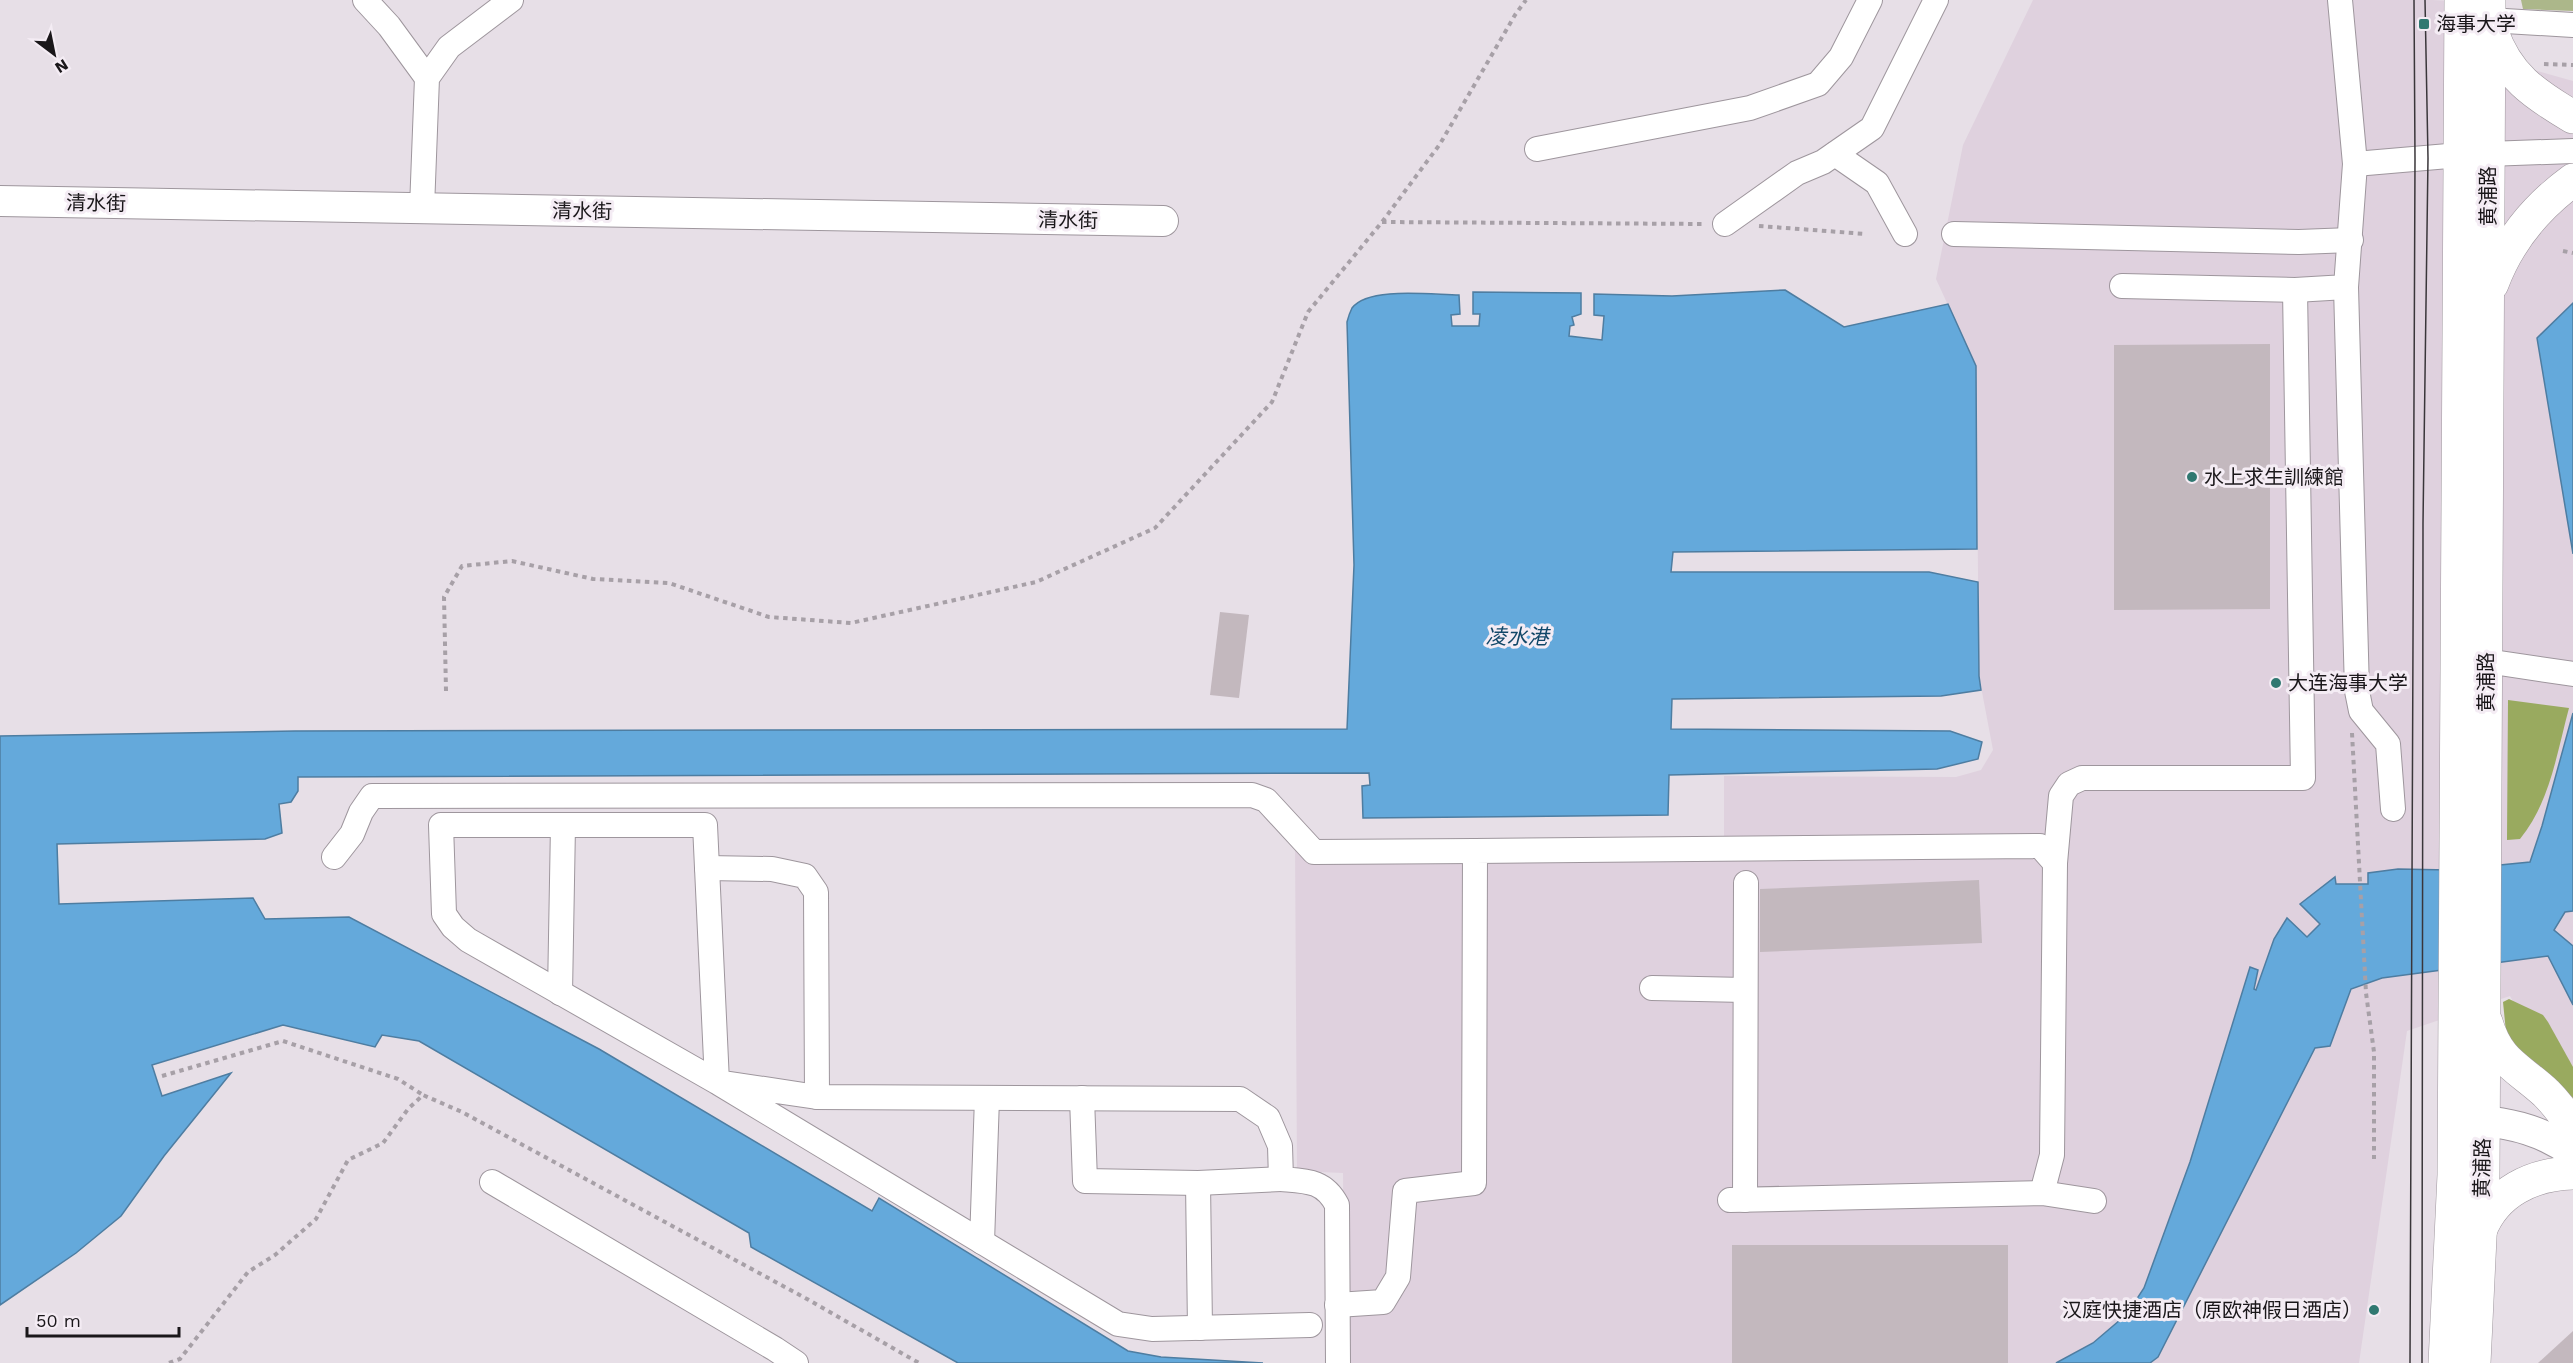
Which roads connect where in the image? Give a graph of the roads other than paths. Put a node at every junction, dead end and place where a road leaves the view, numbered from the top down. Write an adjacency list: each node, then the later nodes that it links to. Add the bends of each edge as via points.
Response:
1 (365, 0): 9 (street)
2 (511, 0): 9 (street, via 449,47)
3 (1870, 0): 11 (street, via 1841,57 1818,84 1750,108)
4 (1936, 0): 13 (street, via 1872,128)
5 (2340, 0): 15 (street)
6 (2461, 0): 14 (highway, 黄浦路)
7 (2489, 14): 8 (street); 10 (highway, via 2499,53 2515,75 2538,96); 14 (highway, 黄浦路)
8 (2573, 25)
9 (427, 78): 18 (street)
10 (2573, 117)
11 (1536, 149)
12 (2573, 151): 14 (street)
13 (1835, 154): 20 (street, via 1797,173); 21 (street, via 1876,183)
14 (2474, 154): 15 (street); 27 (highway, 黄浦路); 33 (highway, 黄浦路)
15 (2355, 164): 23 (street)
16 (2573, 180): 27 (highway, via 2532,216 2511,243)
17 (0, 201): 18 (main road, 清水街)
18 (422, 208): 19 (main road, 清水街)
19 (1164, 221)
20 (1725, 224)
21 (1905, 234)
22 (1954, 234): 23 (street)
23 (2351, 240): 25 (street)
24 (2122, 286): 26 (street)
25 (2346, 287): 26 (street); 30 (street, via 2357,691 2361,711 2388,744)
26 (2295, 290): 35 (street, via 2302,778 2082,778 2069,784 2061,796)
27 (2488, 297): 28 (highway, 黄浦路)
28 (2486, 661): 29 (street); 33 (highway, 黄浦路)
29 (2569, 674)
30 (2393, 809)
31 (563, 825): 36 (street, via 705,825); 40 (street); 40 (street, via 441,825 444,914 453,927 468,940)
32 (1475, 851): 34 (street, via 1314,852 1266,800 1252,795 372,796 352,834); 35 (street, via 2040,846); 57 (street, via 1474,1184 1405,1191 1398,1277 1383,1302)
33 (2470, 853): 41 (highway, 黄浦路)
34 (334, 856)
35 (2055, 863): 53 (street, via 2052,1155)
36 (707, 868): 42 (street); 43 (street, via 772,869 805,876 816,892)
37 (1746, 883): 39 (street)
38 (1652, 988): 39 (street)
39 (1745, 990): 53 (street, via 1738,1200)
40 (560, 993): 42 (street)
41 (2474, 1007): 46 (highway, 黄浦路); 47 (highway, via 2509,1065 2545,1092)
42 (717, 1082): 43 (street); 56 (street)
43 (817, 1097): 44 (street)
44 (987, 1098): 45 (street); 56 (street)
45 (1082, 1098): 50 (street, via 1240,1099 1268,1118 1280,1146); 52 (street, via 1085,1181)
46 (2468, 1120): 48 (main road, via 2512,1124); 55 (highway, 黄浦路); 62 (highway, 黄浦路, via 2454,1175)
47 (2573, 1127)
48 (2573, 1153)
49 (2573, 1173): 55 (highway, via 2556,1174 2515,1188 2487,1215)
50 (1281, 1179): 52 (street); 57 (street, via 1310,1181 1331,1193 1337,1205)
51 (492, 1182): 61 (street)
52 (1198, 1183): 59 (street)
53 (2042, 1193): 54 (street)
54 (2094, 1202)
55 (2480, 1233): 63 (highway, 黄浦路)
56 (982, 1242): 59 (street, via 1118,1324 1152,1329)
57 (1337, 1305): 60 (street)
58 (1311, 1324): 59 (street)
59 (1200, 1328)
60 (1338, 1352)
61 (796, 1363)
62 (2445, 1363)
63 (2474, 1363)

